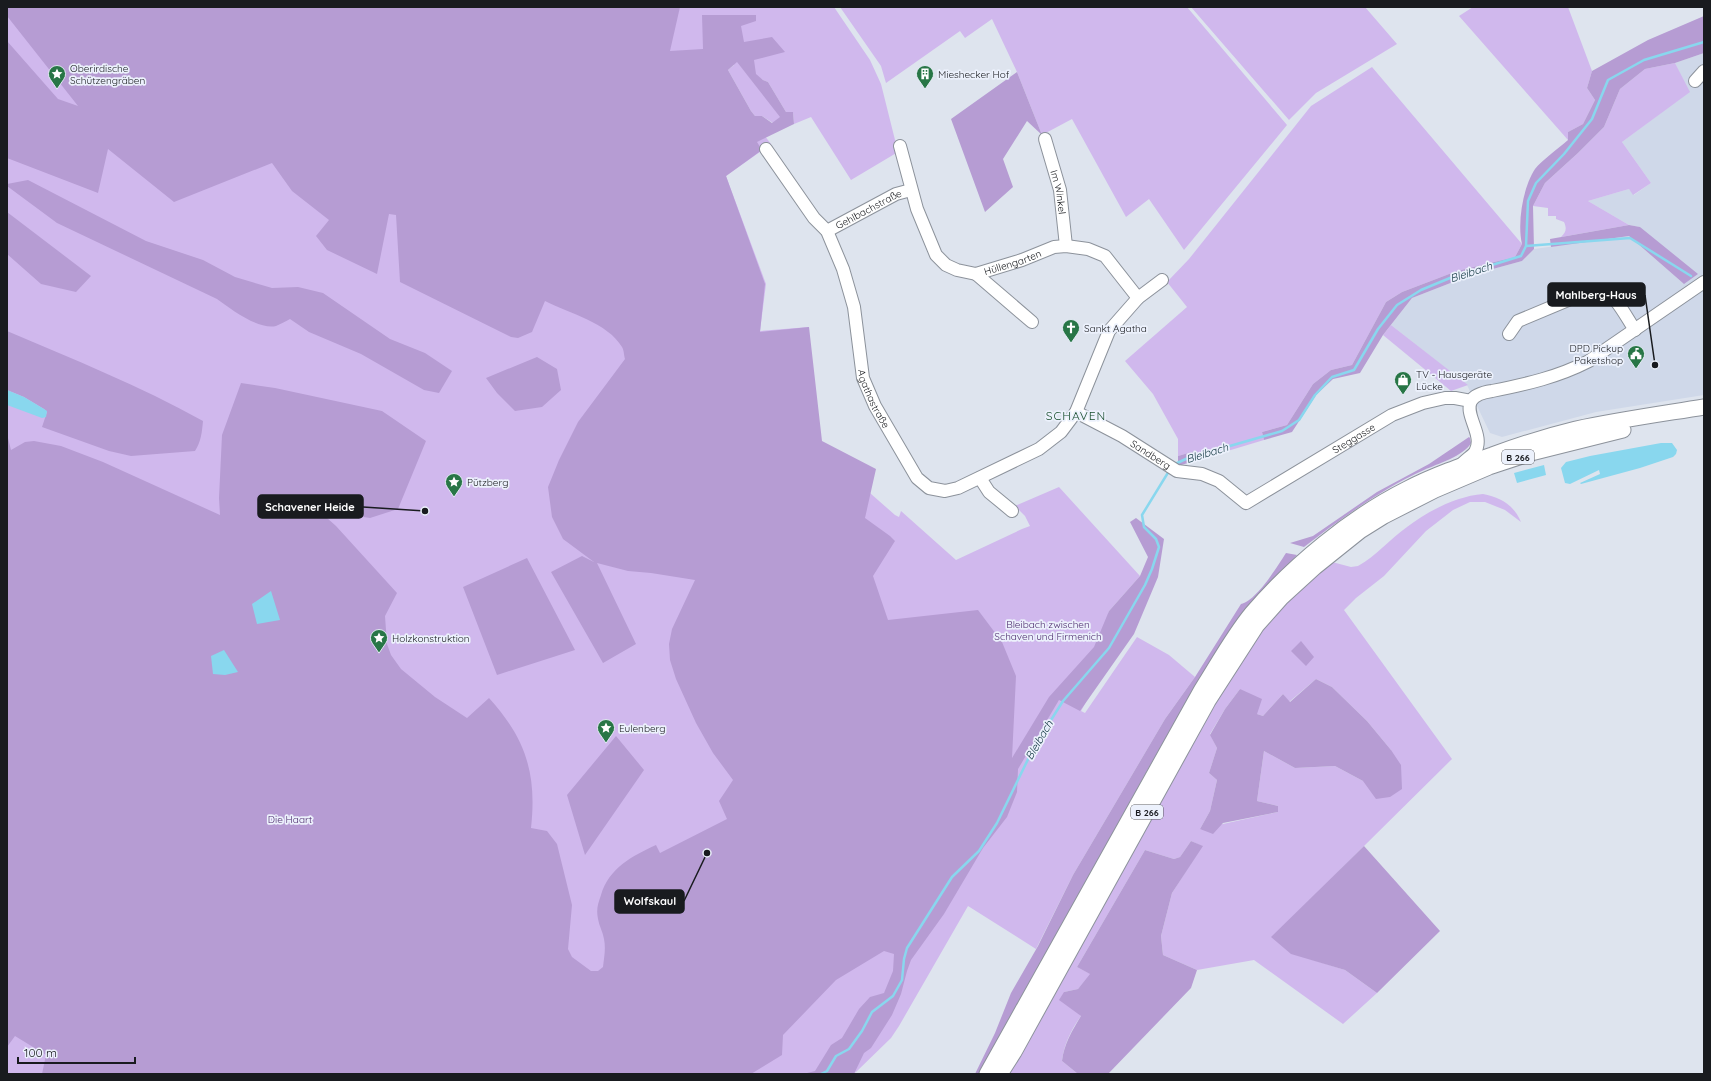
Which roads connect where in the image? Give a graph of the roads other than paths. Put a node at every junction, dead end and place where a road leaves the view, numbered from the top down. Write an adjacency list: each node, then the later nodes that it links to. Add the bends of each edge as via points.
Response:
1 (1704, 71): 2 (street)
2 (1695, 81)
3 (1045, 139): 8 (street, Im Winkel, via 1060,190)
4 (900, 146): 6 (street, Hüllengarten)
5 (766, 149): 7 (street, Agathastraße, via 814,218)
6 (911, 190): 7 (street, Gehlbachstraße, via 896,194); 9 (street, Hüllengarten, via 936,255 946,265)
7 (827, 231): 21 (street, Agathastraße, via 843,270 854,307 863,378 875,406 917,478 929,488 945,491)
8 (1066, 246): 9 (street, Hüllengarten, via 1054,247); 12 (street, Hüllengarten, via 1088,249 1105,256)
9 (976, 274): 13 (street)
10 (1162, 280): 12 (street, Agathastraße)
11 (1704, 282): 14 (street)
12 (1138, 298): 18 (street, Agathastraße, via 1109,331)
13 (1032, 322)
14 (1635, 330): 15 (street, via 1608,293 1592,290 1518,321); 16 (street, via 1570,371 1522,386 1482,393)
15 (1509, 334)
16 (1471, 401): 20 (street, via 1470,408 1478,440 1475,452); 22 (street, Steggasse, via 1445,398 1392,415)
17 (1704, 407): 20 (main road, B 266, via 1576,429 1532,441)
18 (1076, 412): 21 (street, Agathastraße, via 1061,432 1039,449); 22 (street, Sandberg, via 1122,436 1173,469 1211,477)
19 (1704, 416): 25 (main road, B 266, via 1641,426 1531,453 1434,490 1372,523 1347,540 1281,598 1257,625 1208,701)
20 (1460, 467): 24 (main road, B 266, via 1406,489 1371,510 1299,566 1252,614 1202,689)
21 (980, 478): 23 (street, via 988,492)
22 (1246, 504)
23 (1012, 511)
24 (987, 1074)
25 (1000, 1074)

